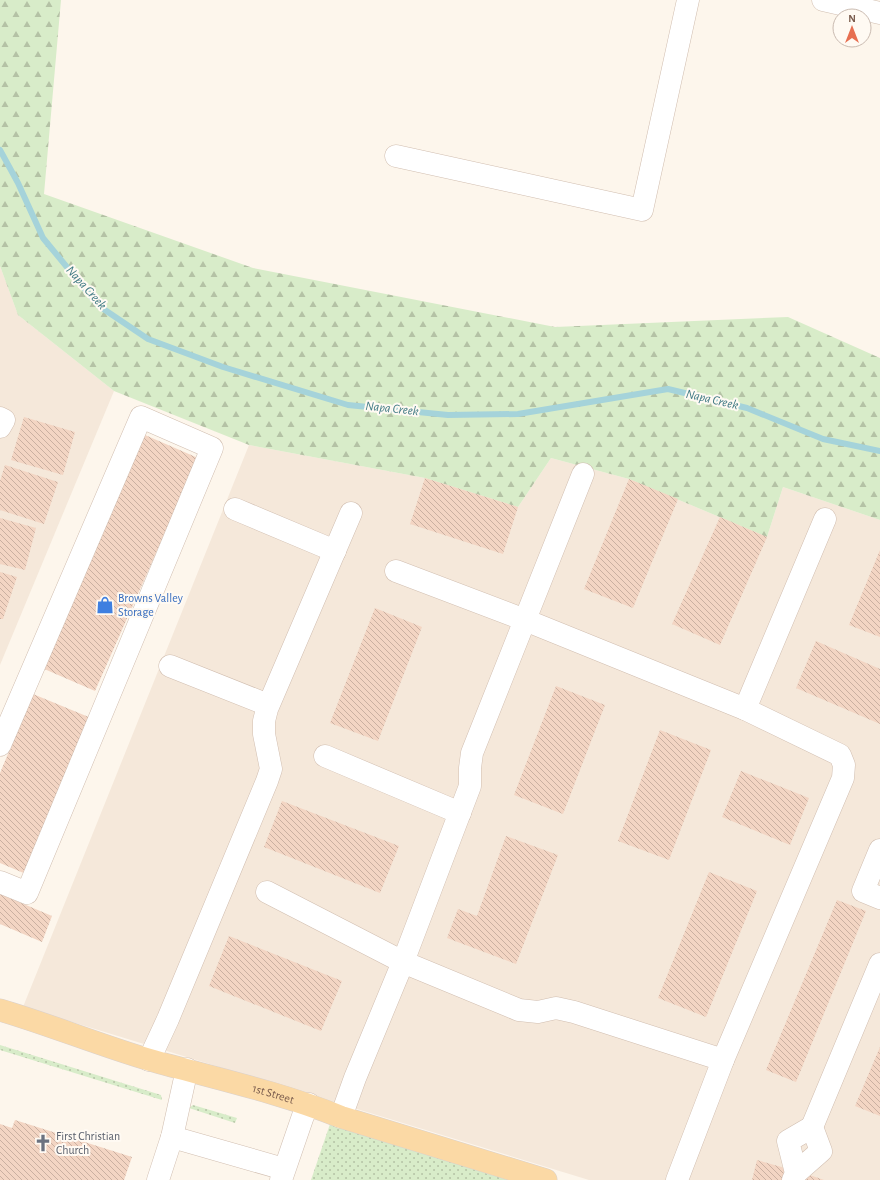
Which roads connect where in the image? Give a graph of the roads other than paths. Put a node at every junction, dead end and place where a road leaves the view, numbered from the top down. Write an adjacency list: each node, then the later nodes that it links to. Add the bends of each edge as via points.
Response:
1 (688, 0): 4 (street, via 642,210)
2 (822, 0): 3 (street)
3 (880, 13)
4 (396, 156)
5 (0, 418): 6 (street, via 4,420)
6 (0, 427)
7 (583, 474): 13 (street)
8 (235, 509): 11 (street)
9 (351, 513): 11 (street)
10 (824, 519): 16 (street)
11 (335, 551): 15 (street)
12 (396, 571): 13 (street)
13 (525, 620): 16 (street); 19 (street, via 472,753 470,786)
14 (170, 666): 15 (street)
15 (268, 705): 27 (street, via 264,720 265,746 271,769)
16 (745, 709): 28 (street, via 840,755 844,765 843,778)
17 (0, 745): 21 (street, via 141,417 212,448 27,893)
18 (325, 756): 19 (street)
19 (460, 813): 24 (street)
20 (880, 850): 23 (street, via 862,891)
21 (0, 882)
22 (267, 892): 24 (street)
23 (880, 898)
24 (403, 962): 28 (street, via 519,1010 538,1012 556,1008 574,1012); 31 (street)
25 (880, 964): 34 (street, via 812,1127 821,1151)
26 (0, 1010): 27 (main road, 1st Street)
27 (150, 1060): 29 (main road, 1st Street)
28 (723, 1060): 37 (street)
29 (187, 1069): 30 (main road, 1st Street); 32 (street)
30 (309, 1104): 31 (main road, 1st Street); 33 (street)
31 (341, 1117): 36 (main road, 1st Street)
32 (172, 1137): 33 (street); 35 (street)
33 (282, 1175)
34 (795, 1177)
35 (158, 1180)
36 (546, 1180)
37 (677, 1180)

